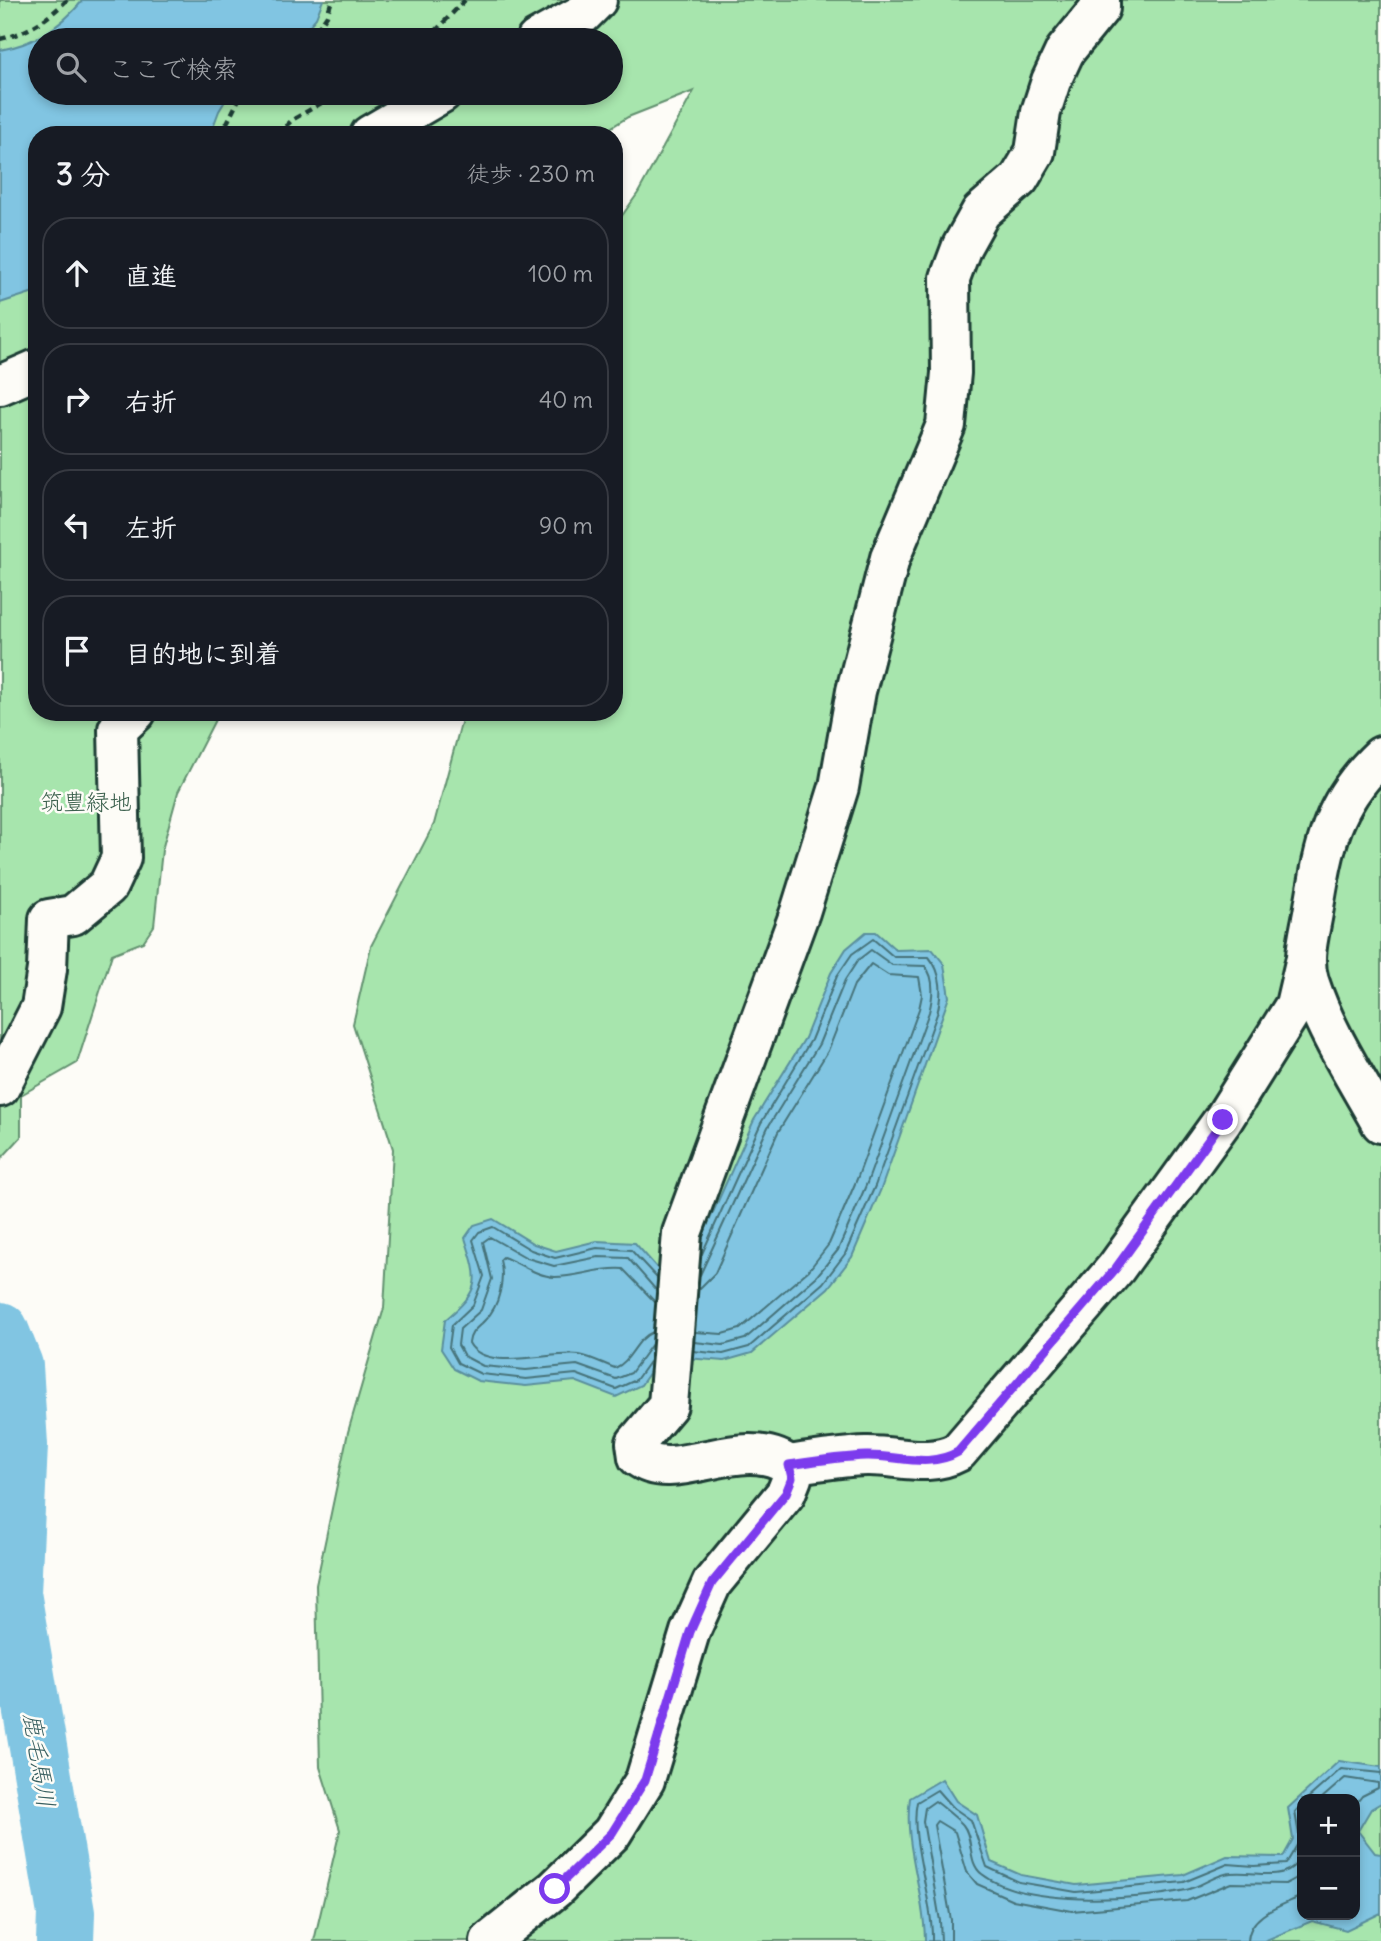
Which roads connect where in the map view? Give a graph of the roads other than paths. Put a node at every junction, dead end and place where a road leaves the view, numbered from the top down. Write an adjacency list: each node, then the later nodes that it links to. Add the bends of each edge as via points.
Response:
1 (597, 0): 3 (lane)
2 (1100, 0): 13 (lane, via 1100,8 1065,51 1051,81 1035,152 1019,179 981,212 950,278 951,373 946,425 890,558 856,691 839,787 800,912 682,1233 668,1405 636,1443 638,1457 649,1465 670,1467 757,1454 777,1457)
3 (558, 28)
4 (421, 105): 5 (lane)
5 (385, 126)
6 (28, 373): 7 (lane)
7 (0, 385)
8 (127, 721): 11 (lane, via 121,858 108,886 73,915 49,919 41,1007)
9 (1381, 756): 10 (lane, via 1361,775 1325,841)
10 (1305, 962): 12 (lane, via 1309,982 1337,1043); 13 (lane, via 1295,1005 1223,1120 1116,1268 958,1452 943,1460 869,1456)
11 (0, 1087)
12 (1381, 1124)
13 (789, 1465): 14 (lane, via 792,1478 786,1493 712,1583 690,1632 645,1780 612,1833 555,1889)
14 (489, 1941)

